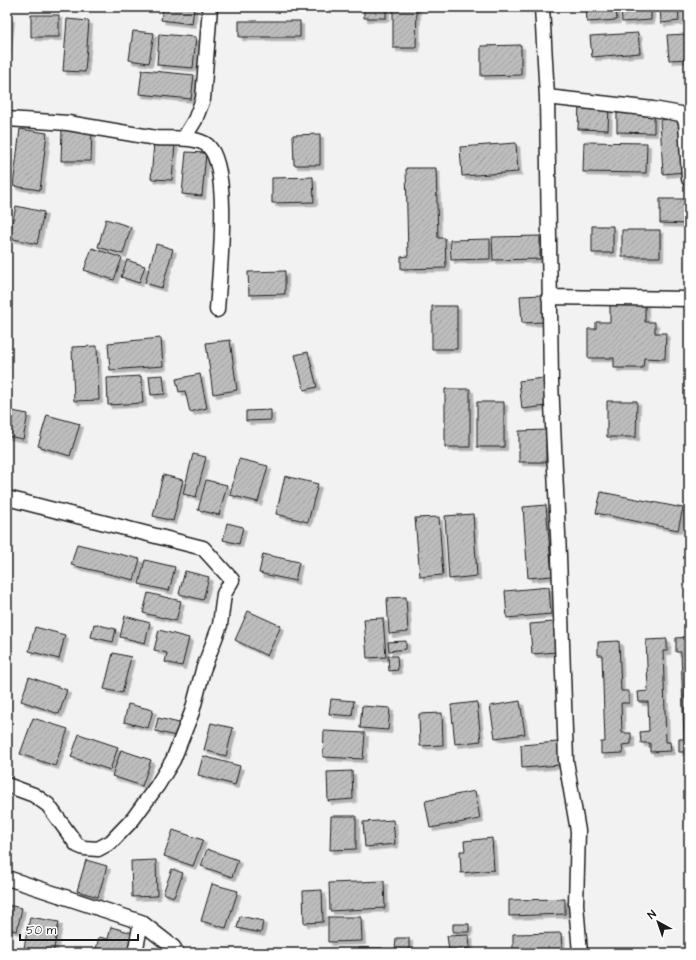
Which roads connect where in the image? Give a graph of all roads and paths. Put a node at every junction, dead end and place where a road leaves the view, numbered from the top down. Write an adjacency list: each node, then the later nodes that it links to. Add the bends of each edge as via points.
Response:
1 (210, 7): 5 (street, via 203,99 196,120)
2 (542, 7): 3 (street)
3 (547, 97): 6 (street, via 681,114 686,121); 7 (street)
4 (7, 119): 5 (street, via 68,123 156,138)
5 (184, 138): 9 (street, via 207,145 218,163 223,208)
6 (689, 179)
7 (549, 297): 8 (street); 16 (street, via 566,761 578,831 576,904)
8 (689, 299)
9 (217, 310)
10 (7, 498): 11 (street, via 203,548 232,580 224,594 220,624 203,670 192,712 173,760 133,819 111,842 98,849 76,845 48,805 34,795)
11 (7, 785)
12 (7, 878): 13 (street)
13 (141, 922): 14 (street); 15 (street, via 173,947)
14 (135, 953)
15 (176, 953)
16 (580, 953)

